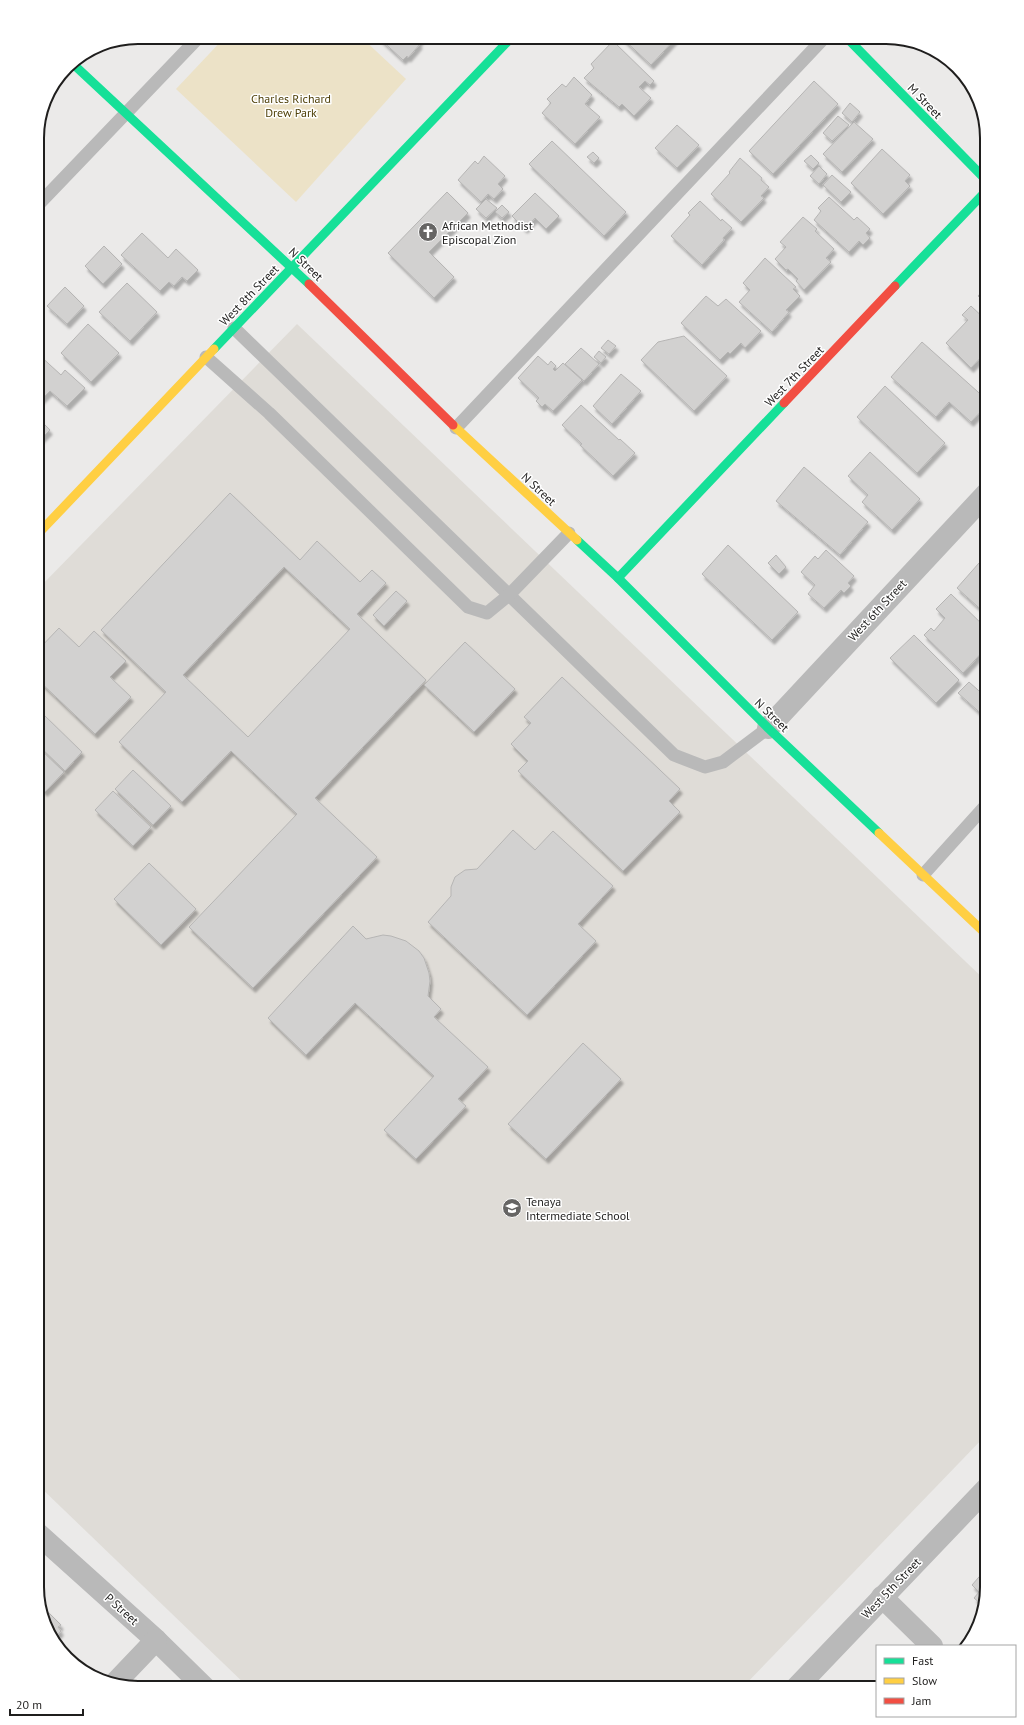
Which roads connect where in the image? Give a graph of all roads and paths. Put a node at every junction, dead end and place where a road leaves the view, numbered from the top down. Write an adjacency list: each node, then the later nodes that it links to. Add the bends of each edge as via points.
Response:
1 (192, 44): 6 (lane)
2 (505, 44): 10 (street, West 8th Street)
3 (818, 44): 13 (lane)
4 (853, 44): 7 (street, M Street)
5 (77, 67): 6 (street, N Street)
6 (125, 114): 9 (lane); 10 (street, N Street)
7 (980, 174)
8 (980, 197): 17 (street, West 7th Street)
9 (44, 199)
10 (292, 267): 11 (street, West 8th Street); 13 (street, N Street)
11 (234, 328): 12 (street, West 8th Street); 18 (lane)
12 (206, 357): 15 (street, West 8th Street); 18 (lane, via 269,413 468,607 488,612)
13 (456, 428): 16 (street, N Street)
14 (980, 501): 19 (street, West 6th Street)
15 (44, 528)
16 (569, 533): 17 (street, N Street); 18 (lane)
17 (618, 578): 19 (street, N Street)
18 (509, 595): 19 (lane, via 674,755 705,767 723,762)
19 (768, 728): 21 (street, N Street)
20 (980, 812): 21 (lane)
21 (923, 875): 22 (street, N Street)
22 (980, 928)
23 (980, 1495): 25 (street, West 5th Street)
24 (44, 1538): 26 (street, P Street)
25 (882, 1597): 27 (street); 30 (street, West 5th Street)
26 (156, 1640): 28 (street); 29 (street, P Street)
27 (931, 1645)
28 (119, 1679)
29 (197, 1681)
30 (803, 1681)

